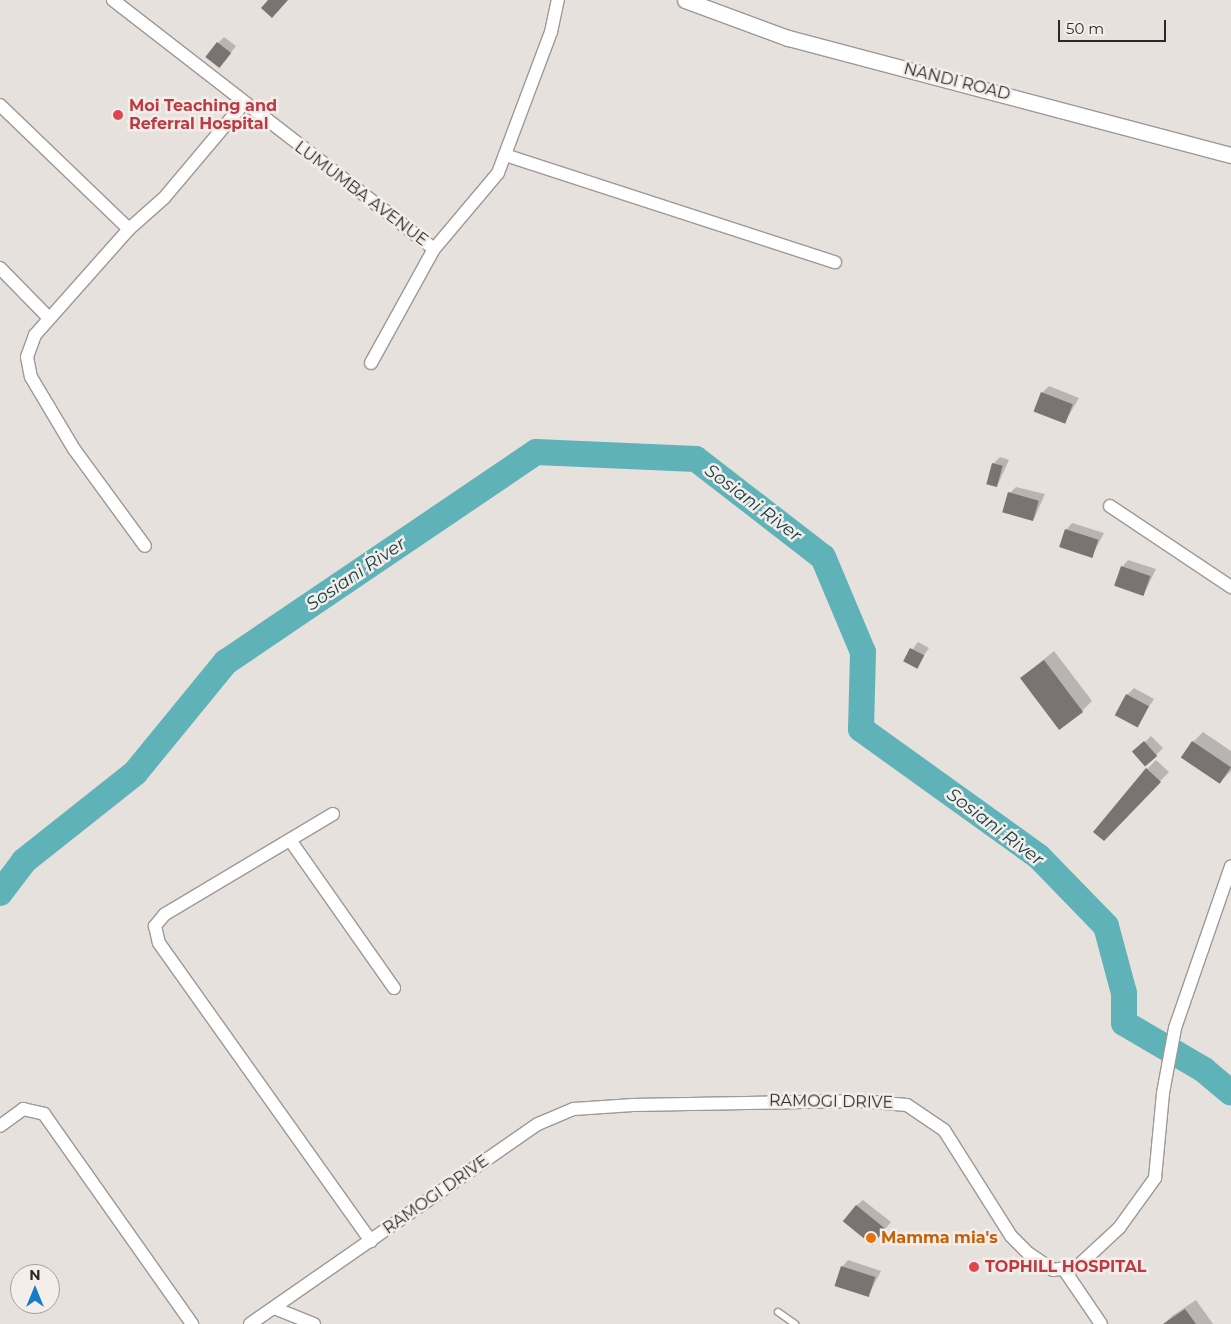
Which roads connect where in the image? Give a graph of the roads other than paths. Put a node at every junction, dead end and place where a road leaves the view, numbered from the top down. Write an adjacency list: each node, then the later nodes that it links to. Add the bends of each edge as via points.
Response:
1 (113, 0): 4 (street, LUMUMBA AVENUE)
2 (558, 0): 6 (street, LUMUMBA AVENUE, via 551,32)
3 (685, 0): 7 (street, NANDI ROAD, via 788,38)
4 (244, 103): 8 (street, via 164,198); 9 (street, LUMUMBA AVENUE)
5 (0, 105): 8 (street)
6 (505, 155): 9 (street, LUMUMBA AVENUE, via 491,184); 10 (street)
7 (1231, 155)
8 (130, 229): 12 (street)
9 (434, 249): 13 (street)
10 (835, 262)
11 (0, 268): 12 (street)
12 (49, 318): 15 (street, via 28,347 31,376 74,449)
13 (372, 363)
14 (1110, 506): 16 (street)
15 (145, 546)
16 (1231, 587)
17 (333, 814): 18 (street)
18 (290, 840): 20 (street); 22 (street, via 165,914 156,926 159,943)
19 (1231, 866): 23 (street, via 1176,1028 1163,1092 1155,1178 1106,1242)
20 (394, 988)
21 (0, 1126): 26 (street, via 23,1108 44,1114)
22 (371, 1241): 23 (street, RAMOGI DRIVE, via 538,1124 574,1110 859,1101 907,1105 931,1118 978,1178 1011,1236 1048,1267); 24 (street, RAMOGI DRIVE)
23 (1064, 1272): 30 (street)
24 (274, 1308): 27 (street, RAMOGI DRIVE); 28 (street)
25 (778, 1312): 29 (lane)
26 (192, 1324)
27 (250, 1324)
28 (314, 1324)
29 (795, 1324)
30 (1101, 1324)

